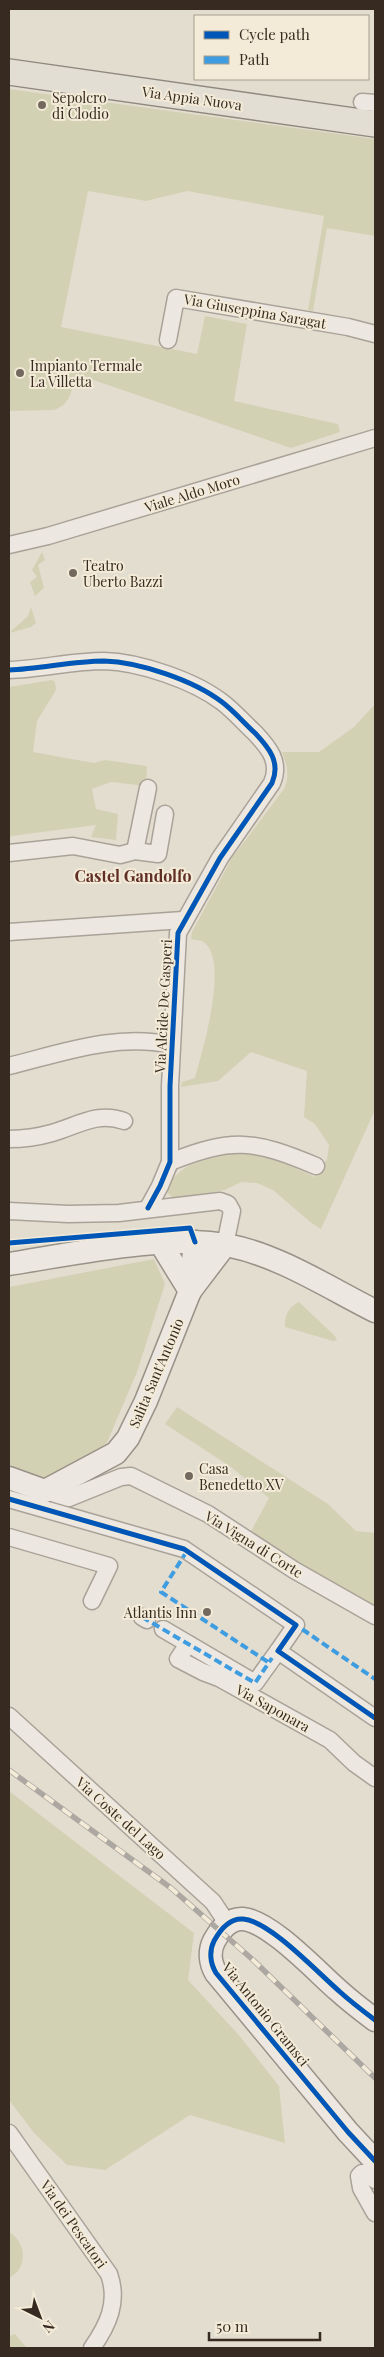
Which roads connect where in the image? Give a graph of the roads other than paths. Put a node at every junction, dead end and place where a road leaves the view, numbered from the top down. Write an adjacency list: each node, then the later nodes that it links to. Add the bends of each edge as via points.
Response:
1 (9, 72): 2 (main road, Via Appia Nuova)
2 (375, 124)
3 (375, 334): 4 (street, Via Giuseppina Saragat, via 176,298)
4 (168, 340)
5 (375, 438): 6 (street, Viale Aldo Moro)
6 (9, 546)
7 (9, 670): 12 (street, Via Alcide De Gasperi, via 104,661 157,671 221,701 268,747 276,767 272,783 237,831)
8 (148, 788): 11 (street)
9 (165, 814): 11 (street, via 158,854)
10 (9, 852): 11 (street, via 73,846 120,854)
11 (135, 852)
12 (183, 920): 13 (street); 14 (street, Via Alcide De Gasperi, via 176,941)
13 (9, 932)
14 (171, 1045): 15 (street, via 119,1041); 18 (street, Via Alcide De Gasperi)
15 (9, 1066)
16 (124, 1121): 17 (street, via 102,1117 42,1136)
17 (9, 1138)
18 (170, 1162): 19 (street, via 213,1148 246,1144 280,1152); 20 (street, Via Alcide De Gasperi)
19 (316, 1166)
20 (148, 1208): 21 (street, via 100,1214); 24 (street, via 224,1202 232,1211)
21 (9, 1211)
22 (194, 1242): 23 (street); 24 (street); 26 (street, Salita Sant'Antonio)
23 (162, 1244): 25 (street); 26 (street)
24 (225, 1245): 26 (street, Salita Sant'Antonio); 27 (street, via 276,1262)
25 (9, 1264)
26 (190, 1291): 29 (street, Salita Sant'Antonio, via 128,1438 116,1454)
27 (375, 1311)
28 (9, 1478): 29 (street)
29 (45, 1492): 33 (street, Via Vigna di Corte, via 69,1498 131,1476 208,1514 294,1570)
30 (9, 1499): 36 (street, via 187,1551 296,1625)
31 (9, 1537): 32 (street, via 109,1566)
32 (92, 1601)
33 (375, 1616)
34 (163, 1629): 35 (street)
35 (188, 1644): 36 (street, via 255,1683); 39 (street, Via Saponara, via 178,1659 227,1682 330,1740)
36 (278, 1651): 38 (street)
37 (9, 1716): 40 (street, Via Coste del Lago, via 213,1902)
38 (373, 1717)
39 (375, 1778)
40 (227, 1923): 41 (street, via 248,1920 271,1933); 43 (street, Via Antonio Gramsci, via 213,1944 211,1962 216,1973)
41 (375, 2020)
42 (9, 2133): 46 (street, Via dei Pescatori, via 109,2274 113,2290 111,2314)
43 (375, 2161)
44 (375, 2180): 45 (street, via 367,2173 359,2176 361,2188)
45 (375, 2213)
46 (92, 2348)

